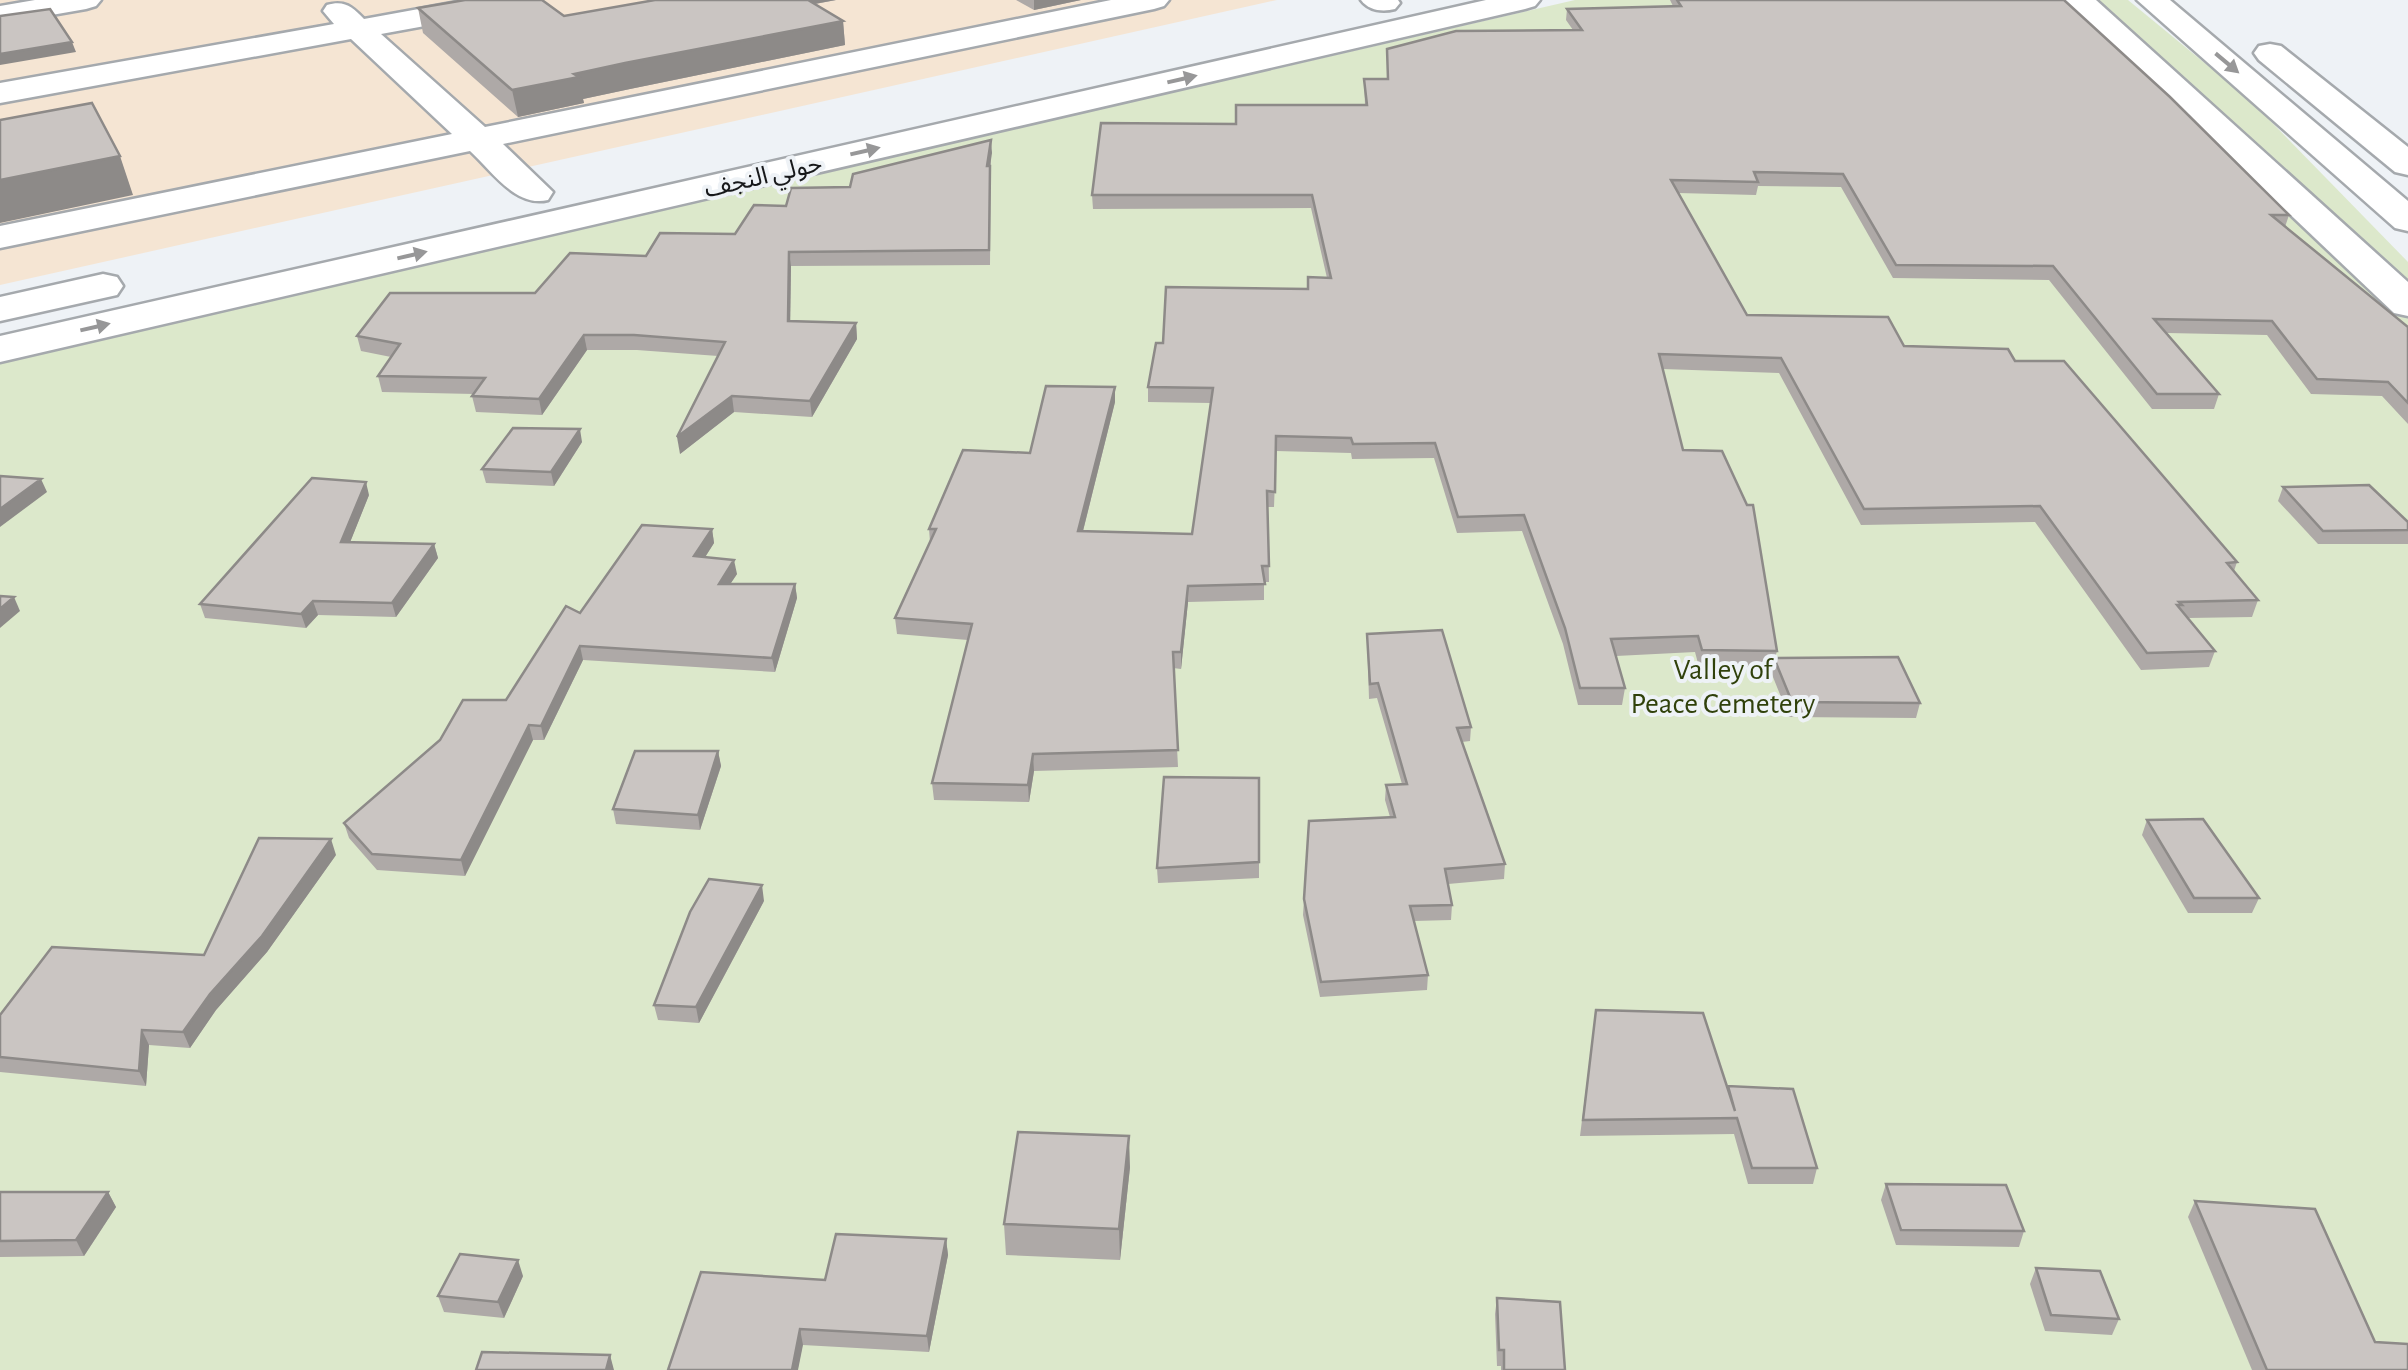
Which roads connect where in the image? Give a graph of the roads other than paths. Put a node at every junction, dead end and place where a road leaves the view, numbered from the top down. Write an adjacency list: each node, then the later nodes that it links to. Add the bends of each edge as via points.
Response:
1 (86, 0): 10 (main road)
2 (328, 0): 12 (main road)
3 (518, 0): 12 (main road)
4 (1154, 0): 11 (main road)
5 (1525, 0): 24 (main road, حولي النجف, one-way to 5)
6 (2079, 0): 22 (main road)
7 (2152, 0): 19 (main road, one-way to 19)
8 (1387, 1): 17 (main road, حولي النجف)
9 (985, 9): 11 (main road)
10 (0, 15)
11 (1020, 28): 15 (main road)
12 (356, 29): 14 (main road); 15 (main road)
13 (2246, 34): 16 (main road)
14 (0, 92)
15 (476, 139): 17 (main road); 20 (main road)
16 (2408, 164)
17 (535, 192): 18 (main road, حولي النجف)
18 (497, 200)
19 (2408, 220)
20 (0, 237)
21 (134, 280): 23 (main road)
22 (2408, 304)
23 (0, 309)
24 (0, 349)

